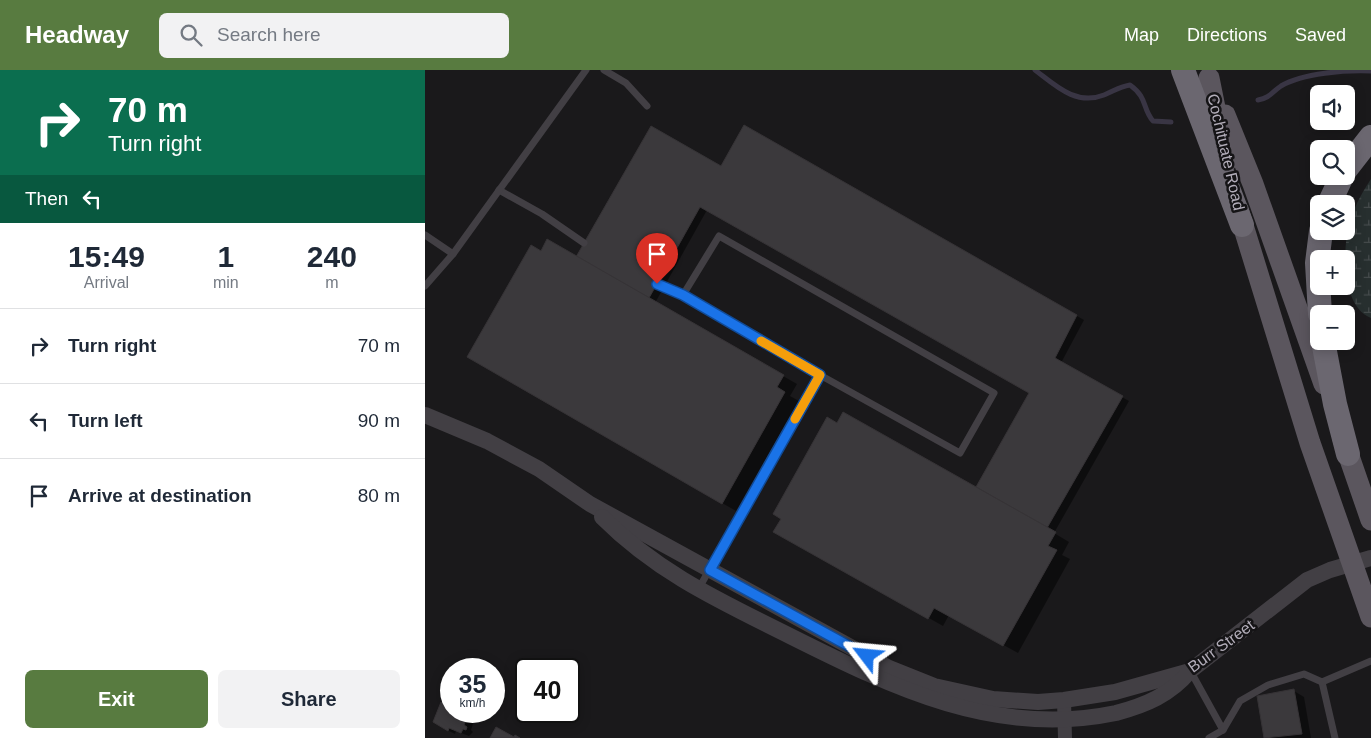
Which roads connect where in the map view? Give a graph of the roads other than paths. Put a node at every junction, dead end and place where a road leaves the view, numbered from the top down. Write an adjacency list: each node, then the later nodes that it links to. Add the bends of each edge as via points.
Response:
1 (587, 70): 8 (lane)
2 (603, 70): 4 (lane)
3 (1183, 70): 9 (highway)
4 (614, 73): 5 (lane)
5 (647, 106)
6 (1371, 137): 7 (highway)
7 (1355, 157)
8 (499, 190): 12 (lane); 13 (lane)
9 (1243, 225): 21 (main road, Cochituate Road, via 1209,78 1250,174); 25 (main road, Cochituate Road, via 1299,408)
10 (425, 235): 13 (lane)
11 (1320, 240): 17 (highway, via 1317,262)
12 (584, 243)
13 (453, 254): 15 (lane)
14 (657, 284): 16 (lane)
15 (425, 286)
16 (683, 295): 19 (lane); 19 (lane, via 719,236 994,393 959,453)
17 (1319, 305)
18 (1325, 350): 21 (highway)
19 (820, 375): 26 (lane)
20 (425, 415): 23 (street, via 539,469)
21 (1348, 454): 22 (street); 24 (main road, Cochituate Road)
22 (1371, 491)
23 (590, 504): 26 (street, Burr Street); 27 (street, via 617,532 655,563)
24 (1371, 520)
25 (1361, 560): 28 (main road, Cochituate Road); 30 (street, Burr Street, via 1307,580)
26 (710, 570): 27 (lane); 32 (street, Burr Street, via 911,678 993,699)
27 (698, 590): 33 (street, via 870,676 930,701 959,711 1001,719)
28 (1371, 617)
29 (1371, 661): 31 (lane)
30 (1190, 671): 32 (street, Burr Street, via 1115,692); 33 (street, via 1175,688 1146,704 1106,716); 34 (lane)
31 (1322, 682): 34 (lane, via 1305,674 1268,685 1240,701); 37 (lane)
32 (1064, 700): 33 (street)
33 (1065, 721): 35 (street)
34 (1223, 730): 36 (lane)
35 (1065, 738)
36 (1209, 738)
37 (1335, 738)

